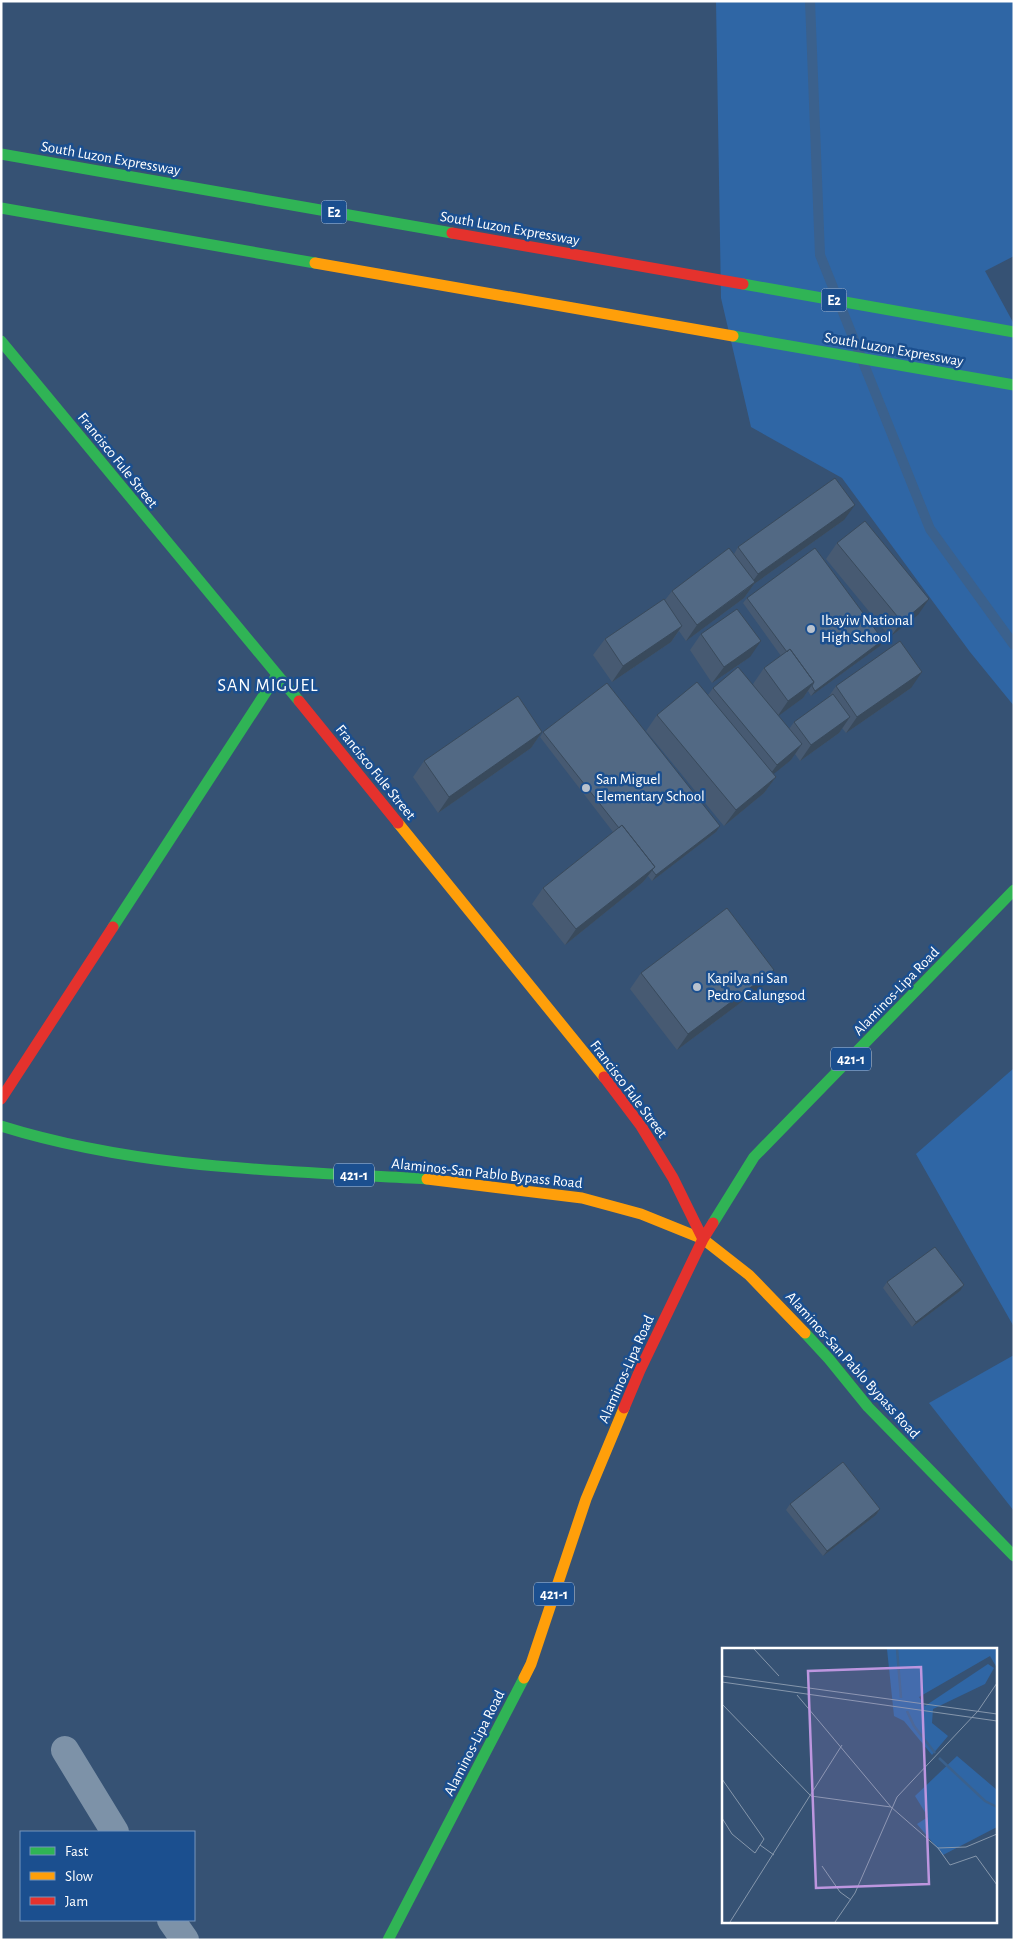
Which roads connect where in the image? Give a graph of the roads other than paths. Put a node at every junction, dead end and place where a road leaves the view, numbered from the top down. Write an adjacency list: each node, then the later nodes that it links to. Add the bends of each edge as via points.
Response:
1 (1, 154): 3 (main road, South Luzon Expressway / E2)
2 (1, 208): 5 (main road, South Luzon Expressway)
3 (1014, 332)
4 (1, 341): 6 (main road, Francisco Fule Street)
5 (1014, 385)
6 (277, 675): 8 (main road); 10 (main road, Francisco Fule Street, via 641,1126 673,1178)
7 (1014, 890): 10 (main road, Alaminos-Lipa Road / 421-1, via 754,1157)
8 (1, 1099)
9 (1, 1126): 10 (main road, Alaminos-San Pablo Bypass Road / 421-1, via 106,1153 216,1167 443,1180 582,1198 641,1214)
10 (703, 1239): 11 (main road, Alaminos-San Pablo Bypass Road, via 749,1275 829,1358 868,1407); 16 (main road, Alaminos-Lipa Road / 421-1, via 640,1370 586,1499 531,1664)
11 (1014, 1556)
12 (65, 1750): 13 (street)
13 (114, 1831)
14 (172, 1921): 15 (street)
15 (185, 1940)
16 (388, 1940)

